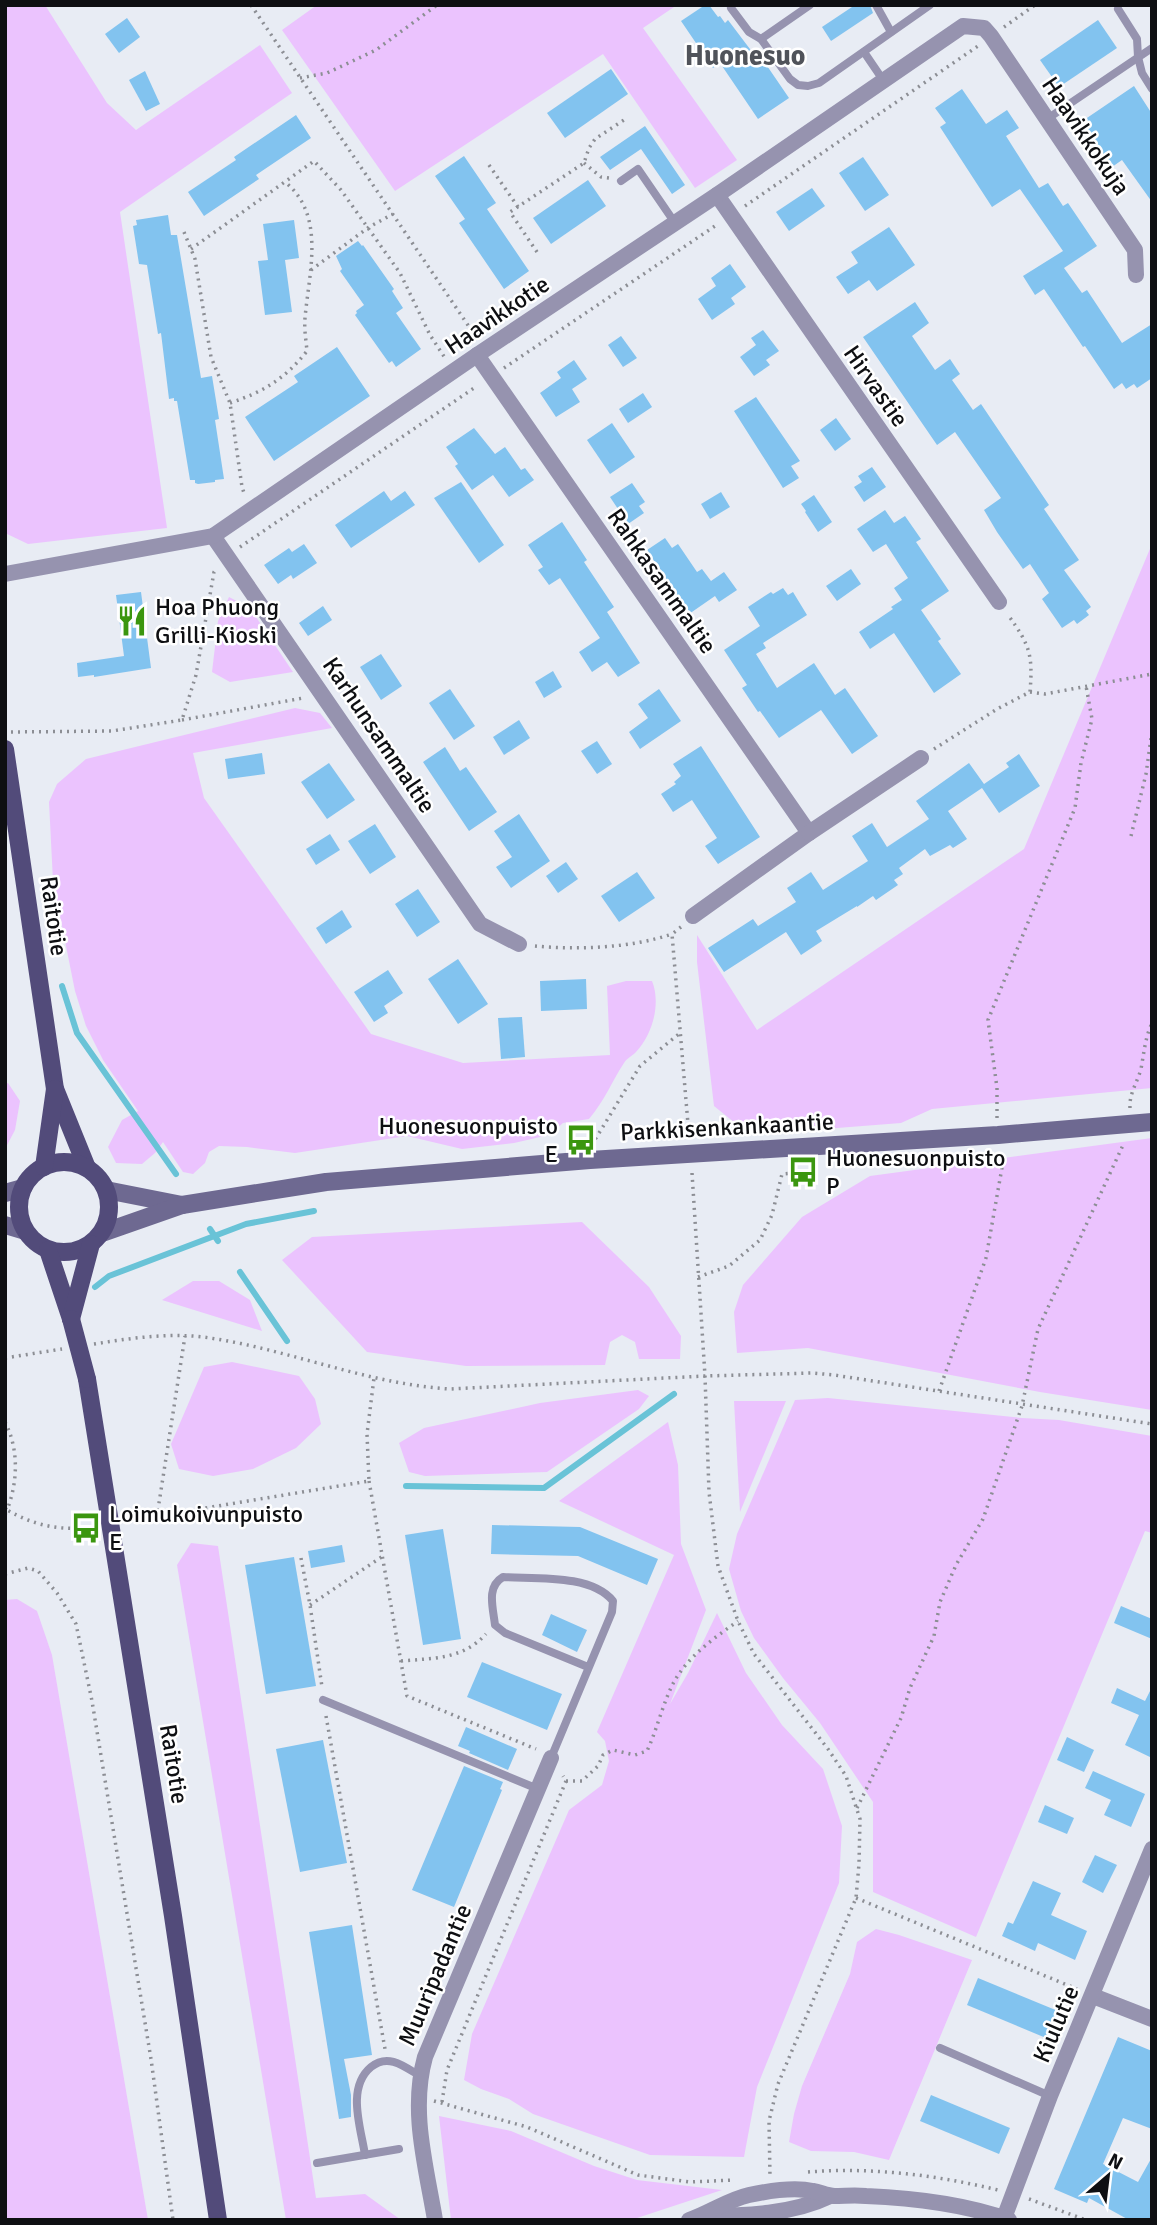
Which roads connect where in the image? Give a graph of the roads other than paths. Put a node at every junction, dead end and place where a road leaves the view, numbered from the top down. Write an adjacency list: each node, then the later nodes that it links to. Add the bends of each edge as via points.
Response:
1 (810, 5): 8 (lane)
2 (876, 5): 6 (lane)
3 (930, 5): 6 (lane)
4 (731, 8): 8 (lane, via 748,32)
5 (1118, 9): 11 (lane, via 1137,38)
6 (891, 32): 10 (lane)
7 (988, 32): 12 (street, Haavikkotie, via 962,26); 14 (street, Haavikkokuja)
8 (761, 39): 10 (lane, via 798,85 819,83)
9 (1152, 48): 11 (lane)
10 (864, 52): 12 (lane)
11 (1138, 57): 13 (lane); 14 (lane)
12 (883, 80): 16 (street, Haavikkotie)
13 (1152, 89)
14 (1047, 119): 18 (street, Haavikkokuja, via 1135,250)
15 (621, 181): 17 (lane, via 638,169)
16 (717, 195): 17 (street, Haavikkotie); 22 (street, Hirvastie)
17 (675, 223): 19 (street, Haavikkotie)
18 (1136, 275)
19 (481, 353): 20 (street, Haavikkotie); 25 (street, Rahkasammaltie, via 492,376)
20 (213, 536): 21 (street, Haavikkotie); 27 (street, Karhunsammaltie, via 480,923)
21 (5, 574)
22 (999, 602)
23 (6, 753): 28 (main road, Raitotie)
24 (922, 758): 25 (street)
25 (809, 833): 26 (street)
26 (693, 916)
27 (519, 944)
28 (55, 1089): 30 (main road, Raitotie); 31 (main road, Raitotie)
29 (1152, 1122): 35 (street, Parkkisenkankaantie, via 326,1182)
30 (44, 1167): 31 (main road, via 58,1162); 32 (main road)
31 (87, 1168): 33 (main road)
32 (23, 1188): 34 (street); 37 (main road, via 19,1202)
33 (106, 1190): 35 (street, Parkkisenkankaantie); 38 (main road, via 108,1220)
34 (5, 1192)
35 (182, 1205): 38 (street, Parkkisenkankaantie)
36 (5, 1225): 37 (street)
37 (25, 1231): 39 (main road)
38 (96, 1239): 39 (main road, via 77,1251); 40 (main road)
39 (48, 1250): 40 (main road, Raitotie)
40 (71, 1319): 57 (main road, Raitotie, bridge, via 87,1378)
41 (588, 1667): 41 (lane, via 612,1612 613,1601 606,1592 567,1581 503,1577 495,1582 491,1591 495,1625); 43 (lane)
42 (323, 1700): 44 (lane)
43 (551, 1758): 44 (street, Muuripadantie)
44 (538, 1789): 49 (street, Muuripadantie)
45 (1152, 1849): 46 (street, Kiulutie)
46 (1093, 1996): 47 (street); 50 (street, Kiulutie)
47 (1152, 2019)
48 (940, 2048): 50 (lane)
49 (420, 2076): 52 (lane, via 387,2059 365,2072 357,2097); 58 (street, Muuripadantie, via 418,2118)
50 (1051, 2096): 56 (street, Kiulutie)
51 (399, 2150): 52 (lane)
52 (365, 2155): 53 (lane)
53 (317, 2163)
54 (830, 2196): 55 (street, via 793,2208); 55 (street, via 811,2190 748,2195); 56 (street, via 913,2200)
55 (696, 2218)
56 (1006, 2219)
57 (218, 2220)
58 (435, 2220)

